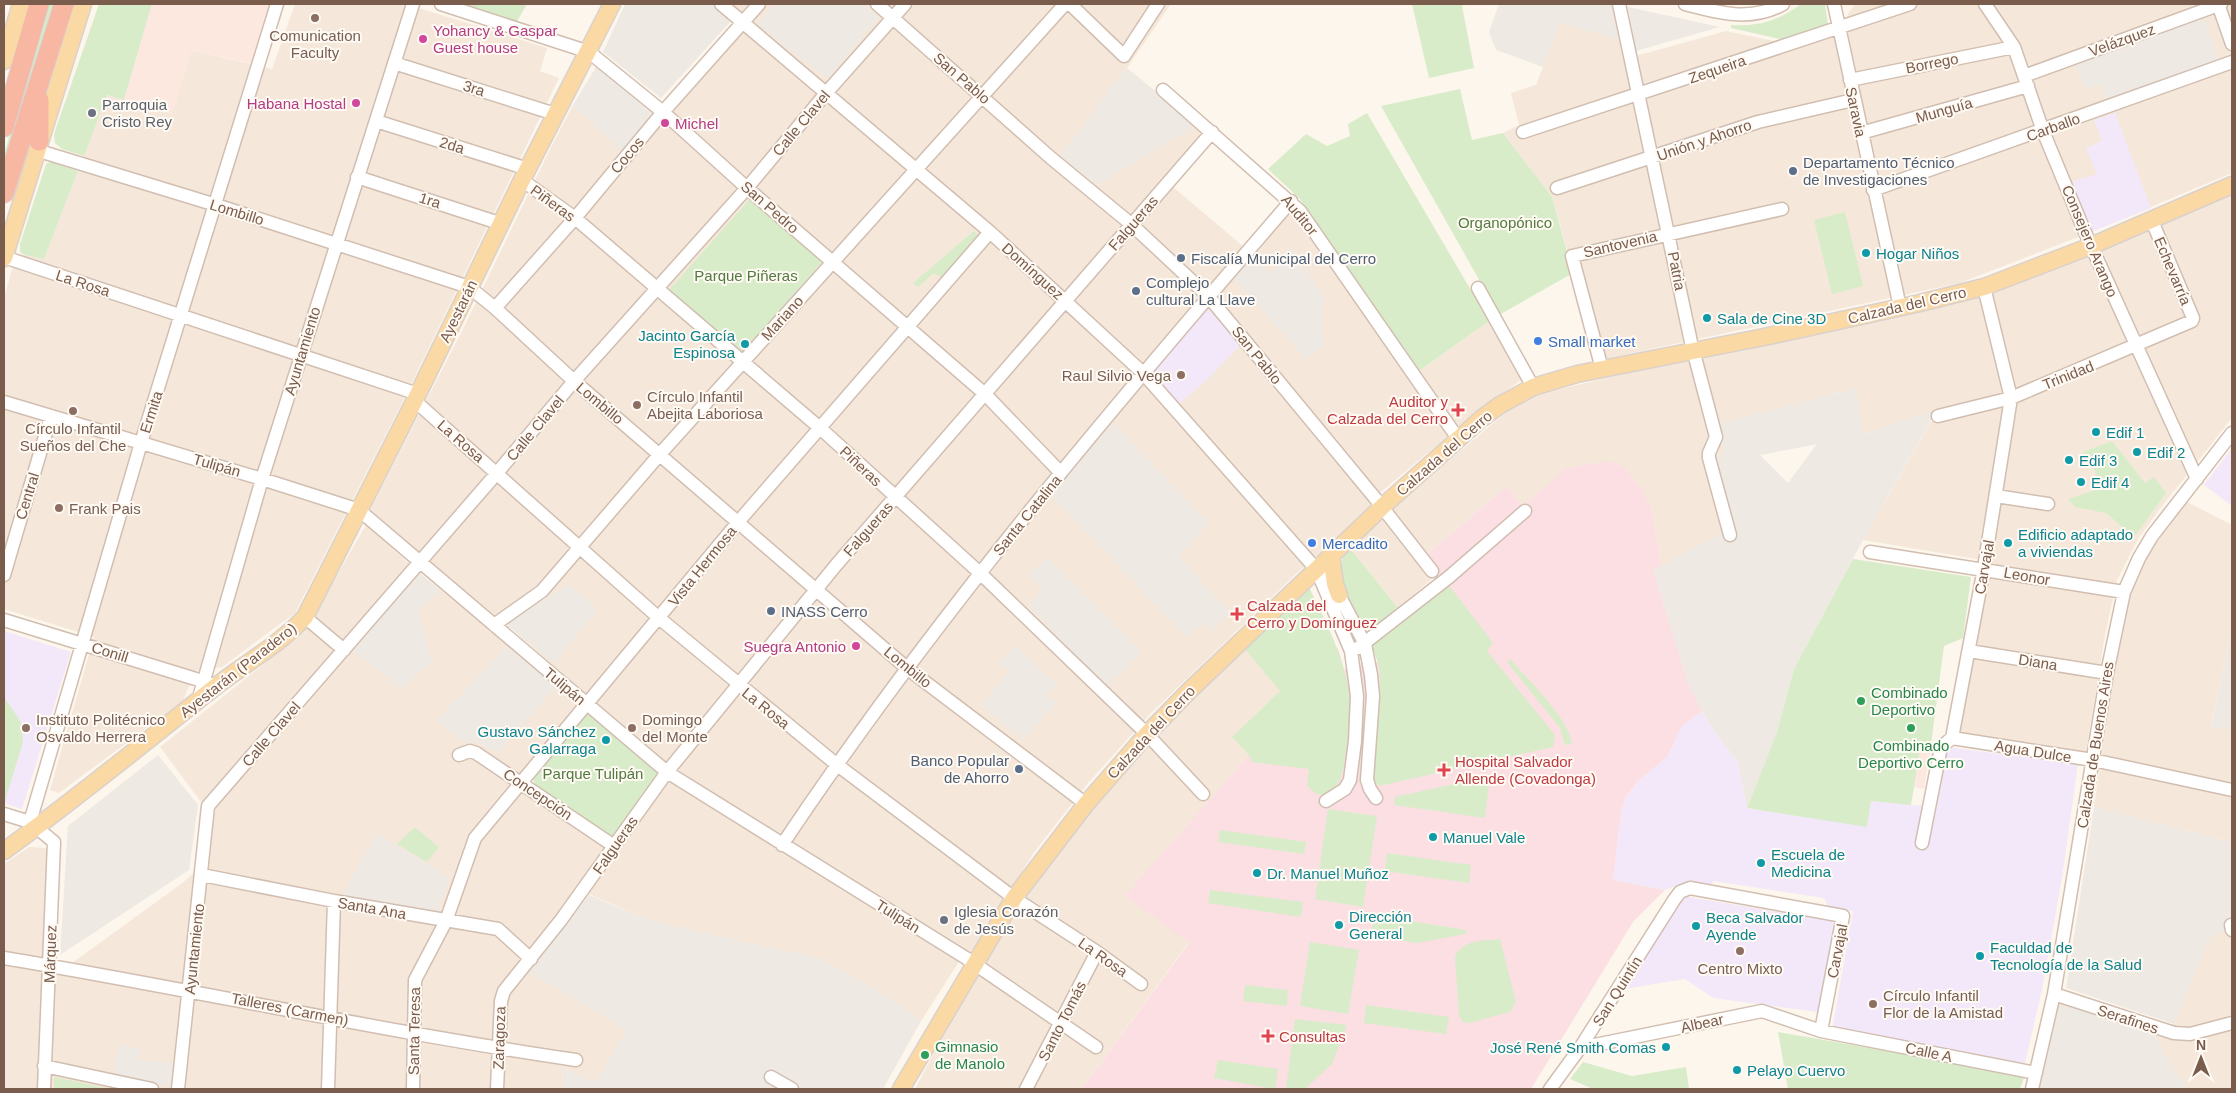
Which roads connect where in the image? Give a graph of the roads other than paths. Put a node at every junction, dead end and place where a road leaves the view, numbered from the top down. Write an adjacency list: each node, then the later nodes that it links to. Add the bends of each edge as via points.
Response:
1 (21, 4): 29 (main road)
2 (39, 4): 43 (highway)
3 (64, 4): 32 (highway)
4 (82, 4): 48 (main road)
5 (277, 4): 59 (street, Ermita)
6 (414, 4): 31 (street, Ayuntamiento)
7 (441, 4): 28 (street, San Pedro)
8 (612, 4): 28 (main road, Ayestarán)
9 (721, 4): 24 (street, Domínguez)
10 (759, 4): 24 (street, Cocos)
11 (877, 4): 23 (street, San Pablo)
12 (905, 4): 23 (street, Calle Clavel)
13 (1065, 4): 38 (street, Mariano)
14 (1070, 4): 15 (street, via 1124,56)
15 (1158, 4)
16 (1620, 4): 37 (street, Patria)
17 (1685, 4): 18 (street, via 1749,15)
18 (1783, 4)
19 (1910, 4): 25 (street, Zequeira)
20 (1985, 4): 27 (street, Consejero Arango)
21 (2219, 4): 26 (street); 34 (street, Velázquez)
22 (1833, 5): 25 (street, Saravia)
23 (892, 18): 36 (street, Calle Clavel); 38 (street, San Pablo)
24 (743, 22): 36 (street, Domínguez); 40 (street, Cocos)
25 (1838, 28): 33 (street, Saravia); 37 (street, Zequeira)
26 (2232, 44)
27 (2014, 47): 33 (street, Borrego); 34 (street, Consejero Arango)
28 (589, 52): 40 (street, San Pedro); 41 (main road, Ayestarán)
29 (4, 61)
30 (2232, 62): 44 (street, Carballo)
31 (394, 63): 41 (street, 3ra); 42 (street, Ayuntamiento)
32 (41, 78): 48 (highway); 57 (highway)
33 (1850, 80): 39 (street, Saravia)
34 (2026, 81): 44 (street, Consejero Arango); 47 (street, Munguía)
35 (1163, 90): 45 (street, Auditor)
36 (826, 92): 50 (street, Domínguez); 54 (street, Calle Clavel)
37 (1640, 95): 46 (street, Zequeira); 49 (street, Patria)
38 (982, 96): 50 (street, Mariano); 64 (street, San Pablo)
39 (1854, 100): 47 (street, Saravia); 49 (street, Unión y Ahorro, via 1758,122)
40 (663, 112): 54 (street, San Pedro); 61 (street, Cocos)
41 (555, 114): 51 (main road, Ayestarán)
42 (376, 121): 51 (street, 2da); 52 (street, Ayuntamiento)
43 (4, 127)
44 (2043, 131): 56 (street, Carballo); 68 (street, Consejero Arango)
45 (1212, 132): 58 (street, Auditor); 64 (street, Falgueras)
46 (1524, 132)
47 (1861, 133): 56 (street, Saravia)
48 (38, 146): 59 (street, Lombillo); 69 (main road)
49 (1652, 158): 55 (street, Unión y Ahorro); 66 (street, Patria)
50 (916, 169): 65 (street, Domínguez); 70 (street, Mariano)
51 (525, 175): 61 (street, Piñeras); 63 (main road, Ayestarán)
52 (357, 177): 63 (street, 1ra); 67 (street, Ayuntamiento)
53 (2232, 185): 62 (main road, Calzada del Cerro)
54 (747, 188): 70 (street, San Pedro); 74 (street, Calle Clavel)
55 (1557, 188)
56 (1873, 190): 78 (street, Saravia)
57 (4, 194)
58 (1291, 201): 75 (street, Santa Catalina); 98 (street, Auditor, via 1346,274)
59 (216, 205): 67 (street, Lombillo); 79 (street, Ermita)
60 (1782, 209): 66 (street, Santovenia)
61 (575, 218): 74 (street, Piñeras); 77 (street, Cocos)
62 (2152, 221): 68 (main road, Calzada del Cerro); 80 (street, Echevarría)
63 (502, 224): 72 (main road, Ayestarán)
64 (1131, 224): 75 (street, San Pablo); 76 (street, Falgueras)
65 (990, 232): 76 (street, Domínguez); 81 (street, Vista Hermosa)
66 (1670, 233): 83 (street, Patria); 86 (street, Santovenia, via 1572,256)
67 (336, 243): 72 (street, Lombillo); 84 (street, Ayuntamiento)
68 (2091, 246): 71 (main road, Calzada del Cerro); 82 (street, Consejero Arango)
69 (4, 257): 79 (street, La Rosa)
70 (833, 262): 81 (street, San Pedro); 85 (street, Mariano)
71 (1984, 286): 78 (main road, Calzada del Cerro); 92 (street, Carvajal)
72 (469, 287): 77 (street, Lombillo); 91 (main road, Ayestarán)
73 (1478, 288): 89 (street)
74 (656, 289): 85 (street, Piñeras); 88 (street, Calle Clavel)
75 (1208, 296): 87 (street, Santa Catalina); 108 (street, San Pablo)
76 (1066, 301): 87 (street, Domínguez); 90 (street, Falgueras)
77 (495, 308): 88 (street, Lombillo)
78 (1900, 308): 83 (main road, Calzada del Cerro)
79 (182, 314): 84 (street, La Rosa); 99 (street, Ermita)
80 (2193, 320): 82 (street, Trinidad)
81 (909, 326): 90 (street, San Pedro); 96 (street, Vista Hermosa)
82 (2136, 347): 92 (street, Trinidad); 104 (street, Consejero Arango)
83 (1694, 351): 86 (main road, Calzada del Cerro); 112 (street, Patria, via 1716,436 1709,458)
84 (302, 354): 91 (street, La Rosa); 103 (street, Ayuntamiento)
85 (744, 361): 96 (street, Piñeras); 100 (street, Mariano)
86 (1602, 369): 89 (main road, Calzada del Cerro)
87 (1143, 373): 102 (street, Santa Catalina); 118 (street, Domínguez)
88 (574, 381): 100 (street, Lombillo); 101 (street, Calle Clavel)
89 (1533, 387): 98 (main road, Calzada del Cerro, via 1500,405)
90 (985, 394): 102 (street, San Pedro); 106 (street, Falgueras)
91 (417, 397): 101 (street, La Rosa); 109 (main road, Ayestarán)
92 (2011, 398): 95 (street, Trinidad); 105 (street, Carvajal)
93 (4, 402): 94 (street, Tulipán)
94 (51, 416): 99 (street, Tulipán); 121 (street, Central)
95 (1938, 416)
96 (820, 428): 106 (street, Piñeras); 111 (street, Vista Hermosa)
97 (2232, 432): 104 (street, Calzada de Buenos Aires)
98 (1459, 440): 108 (main road, Calzada del Cerro)
99 (141, 443): 103 (street, Tulipán); 129 (street, Ermita)
100 (660, 454): 111 (street, Lombillo); 113 (street, Mariano)
101 (497, 473): 113 (street, La Rosa); 116 (street, Calle Clavel)
102 (1061, 473): 120 (street, Santa Catalina)
103 (262, 479): 109 (street, Tulipán); 136 (street, Ayuntamiento)
104 (2197, 479): 123 (street, Calzada de Buenos Aires, via 2152,536)
105 (1996, 496): 107 (street); 117 (street, Carvajal)
106 (895, 497): 120 (street, Piñeras); 122 (street, Falgueras)
107 (2048, 504)
108 (1382, 507): 115 (main road, Calzada del Cerro); 119 (street, San Pablo)
109 (359, 510): 116 (street, Tulipán); 125 (main road, Ayestarán)
110 (1525, 511): 130 (street)
111 (739, 521): 122 (street, Lombillo); 126 (street, Vista Hermosa)
112 (1730, 535)
113 (579, 547): 126 (street, La Rosa); 128 (street, Mariano, via 542,591)
114 (1870, 552): 117 (street, Leonor)
115 (1331, 555): 118 (main road, Calzada del Cerro); 124 (main road)
116 (420, 562): 128 (street, Tulipán); 131 (street, Calle Clavel)
117 (1984, 568): 123 (street, Leonor); 133 (street, Carvajal)
118 (1316, 569): 124 (street, Domínguez); 132 (street, Domínguez); 139 (main road, Calzada del Cerro)
119 (1432, 571)
120 (980, 573): 134 (street, Santa Catalina); 139 (street, Piñeras)
121 (4, 575)
122 (818, 590): 134 (street, Lombillo); 137 (street, Falgueras)
123 (2124, 592): 135 (street, Calzada de Buenos Aires)
124 (1339, 595): 130 (street, Domínguez)
125 (305, 617): 131 (street); 136 (main road, Ayestarán (Paradero), via 293,630)
126 (659, 618): 137 (street, La Rosa); 138 (street, Vista Hermosa)
127 (4, 620): 129 (street, Conill)
128 (494, 626): 138 (street, Tulipán)
129 (82, 644): 136 (street, Conill); 153 (street, Ermita)
130 (1365, 644): 132 (street); 148 (street, Domínguez, via 1373,696 1367,780)
131 (344, 650): 151 (street, Calle Clavel)
132 (1351, 651): 149 (street, Domínguez, via 1358,715 1350,780 1344,789)
133 (1969, 651): 135 (street, Diana); 140 (street, Carvajal)
134 (908, 669): 143 (street, Santa Catalina); 150 (street, Lombillo)
135 (2107, 672): 142 (street, Calzada de Buenos Aires)
136 (210, 684): 153 (main road, Ayestarán (Paradero), via 198,700)
137 (738, 685): 143 (street, La Rosa); 144 (street, Falgueras)
138 (587, 704): 144 (street, Tulipán); 145 (street, Vista Hermosa)
139 (1147, 734): 147 (street, Piñeras); 150 (main road, Calzada del Cerro)
140 (1952, 738): 142 (street, Agua Dulce); 154 (street, Carvajal, via 1941,747)
141 (459, 755): 145 (street, Concepción, via 470,751 476,753)
142 (2093, 760): 146 (street, Agua Dulce); 171 (street, Calzada de Buenos Aires)
143 (836, 764): 155 (street, Santa Catalina); 160 (street, La Rosa)
144 (667, 772): 155 (street, Tulipán); 156 (street, Falgueras)
145 (522, 783): 156 (street, Concepción); 162 (street, Vista Hermosa, via 475,838)
146 (2232, 790)
147 (1203, 794)
148 (1376, 798)
149 (1326, 800)
150 (1086, 804): 160 (main road, Calzada del Cerro)
151 (208, 809): 158 (street, Ayuntamiento)
152 (4, 814): 153 (street)
153 (33, 825): 157 (main road, Ayestarán (Paradero)); 168 (street, Márquez, via 54,842)
154 (1922, 843)
155 (782, 845): 167 (street, Tulipán)
156 (614, 846): 163 (street, Falgueras)
157 (4, 851)
158 (202, 875): 161 (street, Santa Ana); 170 (street, Ayuntamiento)
159 (1680, 892): 175 (street, Carvajal, via 1690,888 1844,916); 178 (street, San Quintín)
160 (1014, 898): 164 (street, La Rosa); 167 (main road, Calzada del Cerro)
161 (334, 901): 162 (street, Santa Ana); 172 (street)
162 (446, 921): 166 (street, Santa Ana, via 498,929); 176 (street, Santa Teresa, via 415,980)
163 (544, 942): 166 (street, Zaragoza)
164 (1097, 952): 169 (street, La Rosa); 173 (street, Santo Tomás)
165 (4, 958): 168 (street, Talleres (Carmen))
166 (531, 959): 179 (street, Zaragoza, via 501,997)
167 (974, 963): 173 (street, Tulipán); 192 (main road, Calzada del Cerro)
168 (50, 966): 170 (street, Talleres (Carmen)); 181 (street, Márquez)
169 (1141, 984)
170 (189, 991): 172 (street, Talleres (Carmen)); 187 (street, Ayuntamiento)
171 (2054, 994): 174 (street, Serafines, via 2174,1033 2190,1034); 182 (street, Calzada de Buenos Aires)
172 (331, 1017): 176 (street, Talleres (Carmen)); 188 (street)
173 (1061, 1023): 177 (street, Tulipán); 193 (street, Santo Tomás)
174 (2232, 1023)
175 (1821, 1031): 178 (street, Albear, via 1762,1011); 182 (street, Calle A)
176 (415, 1034): 179 (street, Talleres (Carmen)); 189 (street, Santa Teresa)
177 (1096, 1047)
178 (1580, 1048): 184 (street, San Quintín)
179 (498, 1049): 180 (street, Talleres (Carmen)); 190 (street, Zaragoza)
180 (576, 1060)
181 (44, 1066): 185 (street, Márquez); 186 (street)
182 (2036, 1073): 194 (street, Calzada de Buenos Aires)
183 (771, 1077): 191 (street)
184 (1555, 1088)
185 (44, 1089)
186 (152, 1089)
187 (178, 1089)
188 (328, 1089)
189 (413, 1089)
190 (497, 1089)
191 (792, 1089)
192 (901, 1089)
193 (1026, 1089)
194 (2032, 1089)

